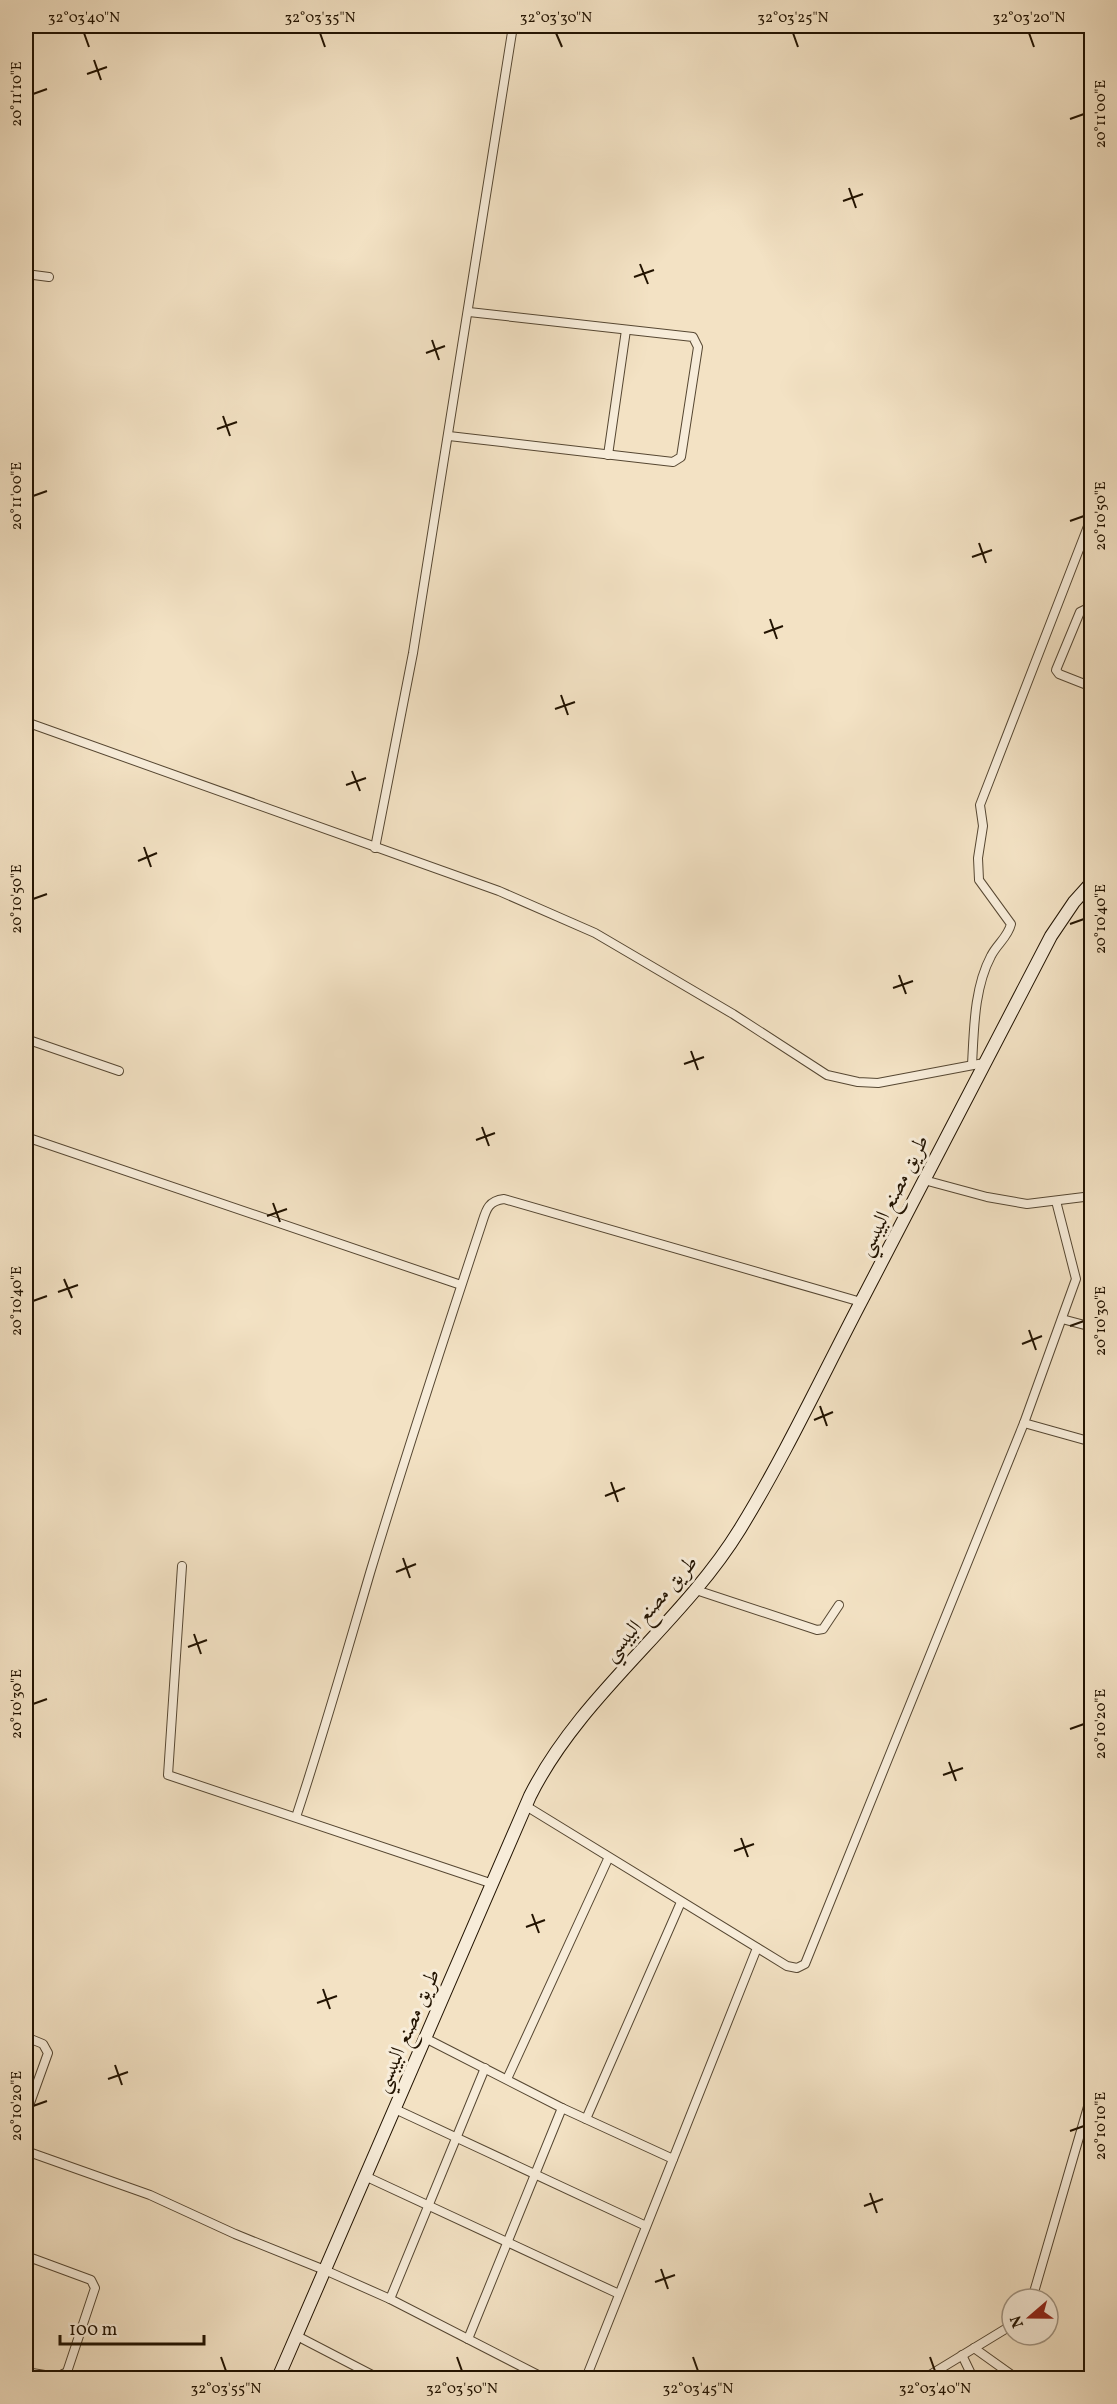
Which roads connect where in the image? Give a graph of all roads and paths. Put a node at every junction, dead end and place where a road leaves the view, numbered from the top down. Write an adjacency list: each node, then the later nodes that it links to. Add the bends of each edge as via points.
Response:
1 (513, 26): 4 (street)
2 (26, 274): 3 (street)
3 (49, 277)
4 (469, 312): 5 (street); 6 (street)
5 (626, 330): 7 (street); 7 (street, via 693,337 698,346 679,460)
6 (449, 436): 7 (street); 12 (street)
7 (608, 455)
8 (1092, 516): 15 (street, via 980,805 983,826 979,880 1011,924 984,973 976,1014)
9 (1092, 606): 10 (street, via 1080,612 1056,670)
10 (1092, 687)
11 (26, 723): 12 (street)
12 (375, 848): 15 (street, via 500,891 579,924 672,977 827,1075 878,1083)
13 (1092, 882): 15 (main road, طريق مصنع البيبسي, via 1051,936)
14 (26, 1039): 16 (street)
15 (978, 1064): 18 (main road, طريق مصنع البيبسي)
16 (119, 1071)
17 (26, 1137): 21 (street)
18 (924, 1180): 20 (street, via 1027,1204); 22 (main road, طريق مصنع البيبسي)
19 (1092, 1196): 20 (street)
20 (1056, 1201): 23 (street, via 1076,1279)
21 (461, 1285): 22 (street, via 488,1205 504,1199); 31 (street)
22 (861, 1302): 28 (main road, طريق مصنع البيبسي, via 744,1522)
23 (1062, 1319): 24 (street); 25 (street)
24 (1092, 1328)
25 (1024, 1423): 26 (street); 35 (street, via 805,1964 797,1968 787,1966)
26 (1092, 1442)
27 (182, 1566): 31 (street, via 168,1775)
28 (696, 1590): 29 (street, via 817,1630 823,1629); 30 (main road, طريق مصنع البيبسي, via 559,1748 544,1768)
29 (839, 1605)
30 (526, 1806): 32 (street); 33 (main road, طريق مصنع البيبسي)
31 (296, 1817): 33 (street)
32 (608, 1859): 34 (street); 39 (street)
33 (493, 1884): 37 (main road, طريق مصنع البيبسي)
34 (681, 1902): 35 (street); 44 (street)
35 (757, 1948): 47 (street)
36 (26, 2037): 43 (street, via 43,2044 48,2054)
37 (427, 2039): 38 (street); 42 (main road, طريق مصنع البيبسي)
38 (484, 2068): 39 (street); 45 (street)
39 (507, 2079): 41 (street)
40 (1092, 2093): 55 (street)
41 (562, 2108): 44 (street); 48 (street)
42 (395, 2109): 45 (street); 49 (main road, طريق مصنع البيبسي)
43 (26, 2114)
44 (586, 2119): 47 (street)
45 (458, 2137): 48 (street); 50 (street)
46 (26, 2151): 54 (street, via 150,2195)
47 (673, 2159): 51 (street)
48 (535, 2175): 51 (street); 52 (street)
49 (367, 2177): 50 (street); 54 (main road, طريق مصنع البيبسي)
50 (430, 2205): 52 (street); 57 (street)
51 (646, 2226): 56 (street)
52 (508, 2241): 56 (street); 60 (street)
53 (26, 2256): 63 (street, via 91,2280 95,2288 67,2372 57,2377)
54 (327, 2271): 57 (street); 59 (main road, طريق مصنع البيبسي)
55 (1035, 2287)
56 (619, 2294): 67 (street)
57 (390, 2299): 60 (street)
58 (1000, 2332): 61 (street)
59 (297, 2336): 64 (main road, طريق مصنع البيبسي); 65 (street)
60 (468, 2339): 66 (street)
61 (974, 2348): 62 (street); 70 (street)
62 (962, 2355): 68 (street); 69 (street)
63 (26, 2372)
64 (278, 2379)
65 (378, 2379)
66 (544, 2379)
67 (586, 2379)
68 (926, 2379)
69 (973, 2379)
70 (1016, 2379)

